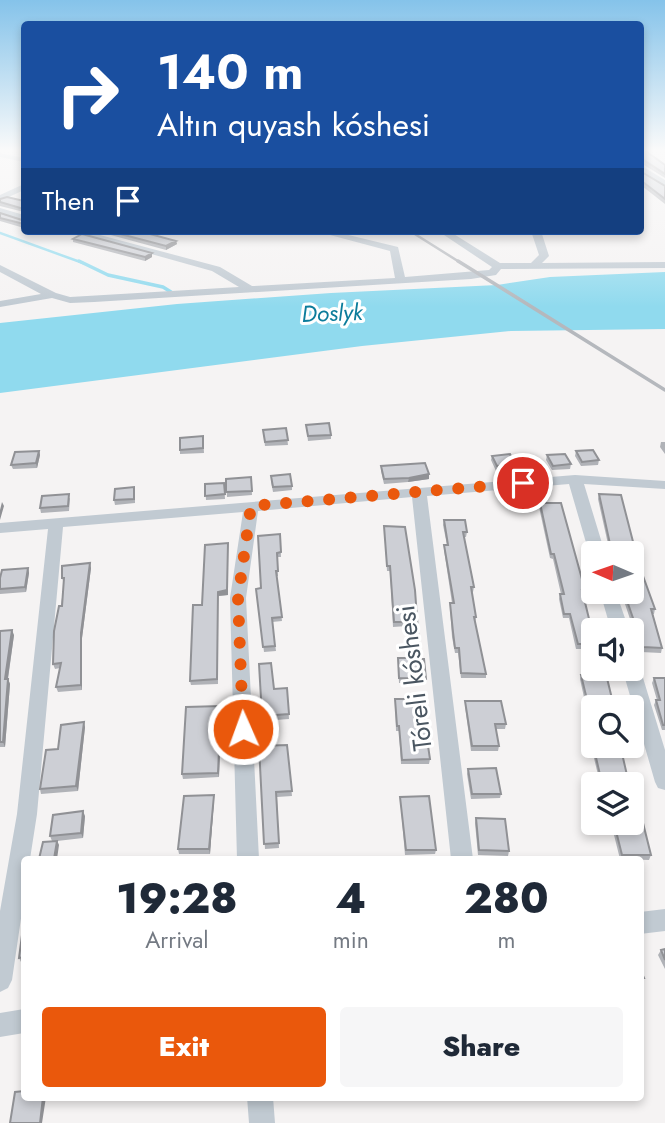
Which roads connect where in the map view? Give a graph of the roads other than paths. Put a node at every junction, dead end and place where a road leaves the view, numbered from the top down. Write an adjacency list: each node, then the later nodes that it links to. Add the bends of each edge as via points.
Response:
1 (0, 211): 2 (street)
2 (21, 217)
3 (89, 235): 12 (street, via 216,269)
4 (337, 235): 11 (street, via 395,249)
5 (449, 235): 9 (street)
6 (537, 235): 7 (street, via 544,256)
7 (535, 264): 8 (street); 9 (street)
8 (665, 265)
9 (498, 266): 11 (street, via 492,273 471,276)
10 (0, 268): 13 (street)
11 (400, 279): 12 (street)
12 (251, 290): 13 (street, via 70,300)
13 (52, 295): 14 (street)
14 (0, 304)
15 (575, 479): 16 (street); 17 (street); 21 (street)
16 (665, 485)
17 (419, 491): 18 (street); 25 (street, Tóreli kóshesi)
18 (251, 506): 19 (street); 24 (street, via 238,598)
19 (56, 522): 20 (street); 28 (street, via 27,814)
20 (0, 528)
21 (593, 541)
22 (635, 681): 23 (street)
23 (665, 782)
24 (248, 856)
25 (462, 856)
26 (665, 920): 27 (street)
27 (644, 923)
28 (0, 980)
29 (21, 1022): 30 (street)
30 (0, 1025)
31 (260, 1101): 32 (street)
32 (261, 1123)

